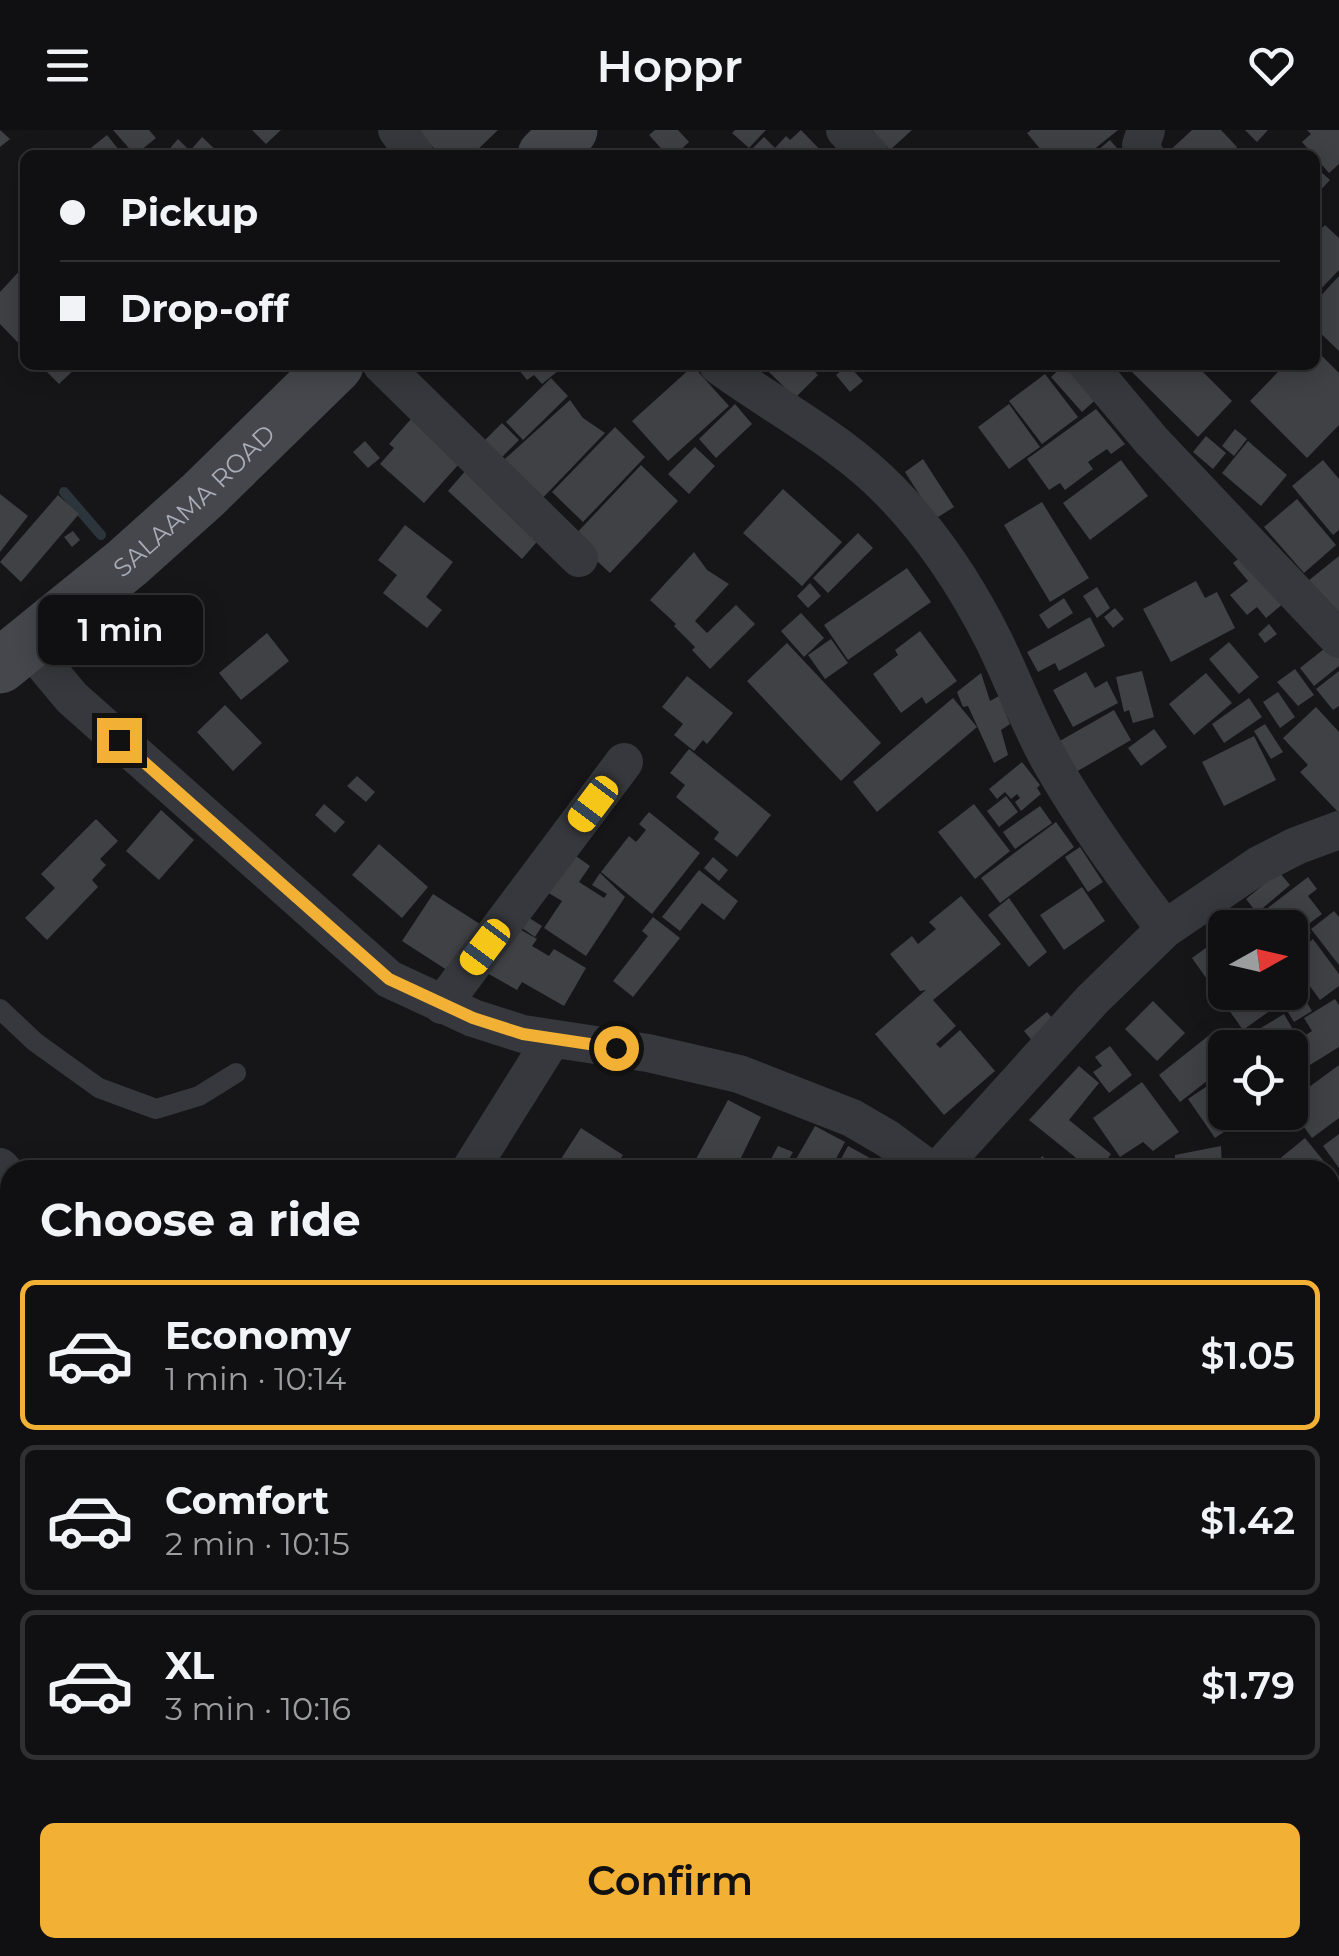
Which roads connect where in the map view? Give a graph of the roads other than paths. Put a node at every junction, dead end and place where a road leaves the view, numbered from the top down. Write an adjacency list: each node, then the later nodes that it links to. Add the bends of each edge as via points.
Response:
1 (570, 130): 3 (main road)
2 (845, 130): 4 (street)
3 (550, 150)
4 (865, 150)
5 (323, 370): 11 (main road, SALAAMA ROAD, via 190,507)
6 (387, 370): 9 (street)
7 (725, 370): 14 (street, via 846,451 927,533 978,612 1090,829)
8 (1092, 370): 10 (street)
9 (580, 558)
10 (1339, 638)
11 (13, 654): 15 (street, via 72,698 350,948 389,979)
12 (624, 762): 15 (street)
13 (1338, 834): 14 (street, via 1259,866)
14 (1164, 930): 21 (street)
15 (442, 1004): 17 (street)
16 (0, 1009): 18 (lane, via 99,1088 156,1110 199,1096)
17 (552, 1038): 19 (street); 20 (street, via 738,1074 852,1118)
18 (236, 1073)
19 (476, 1160)
20 (916, 1160)
21 (947, 1160)

